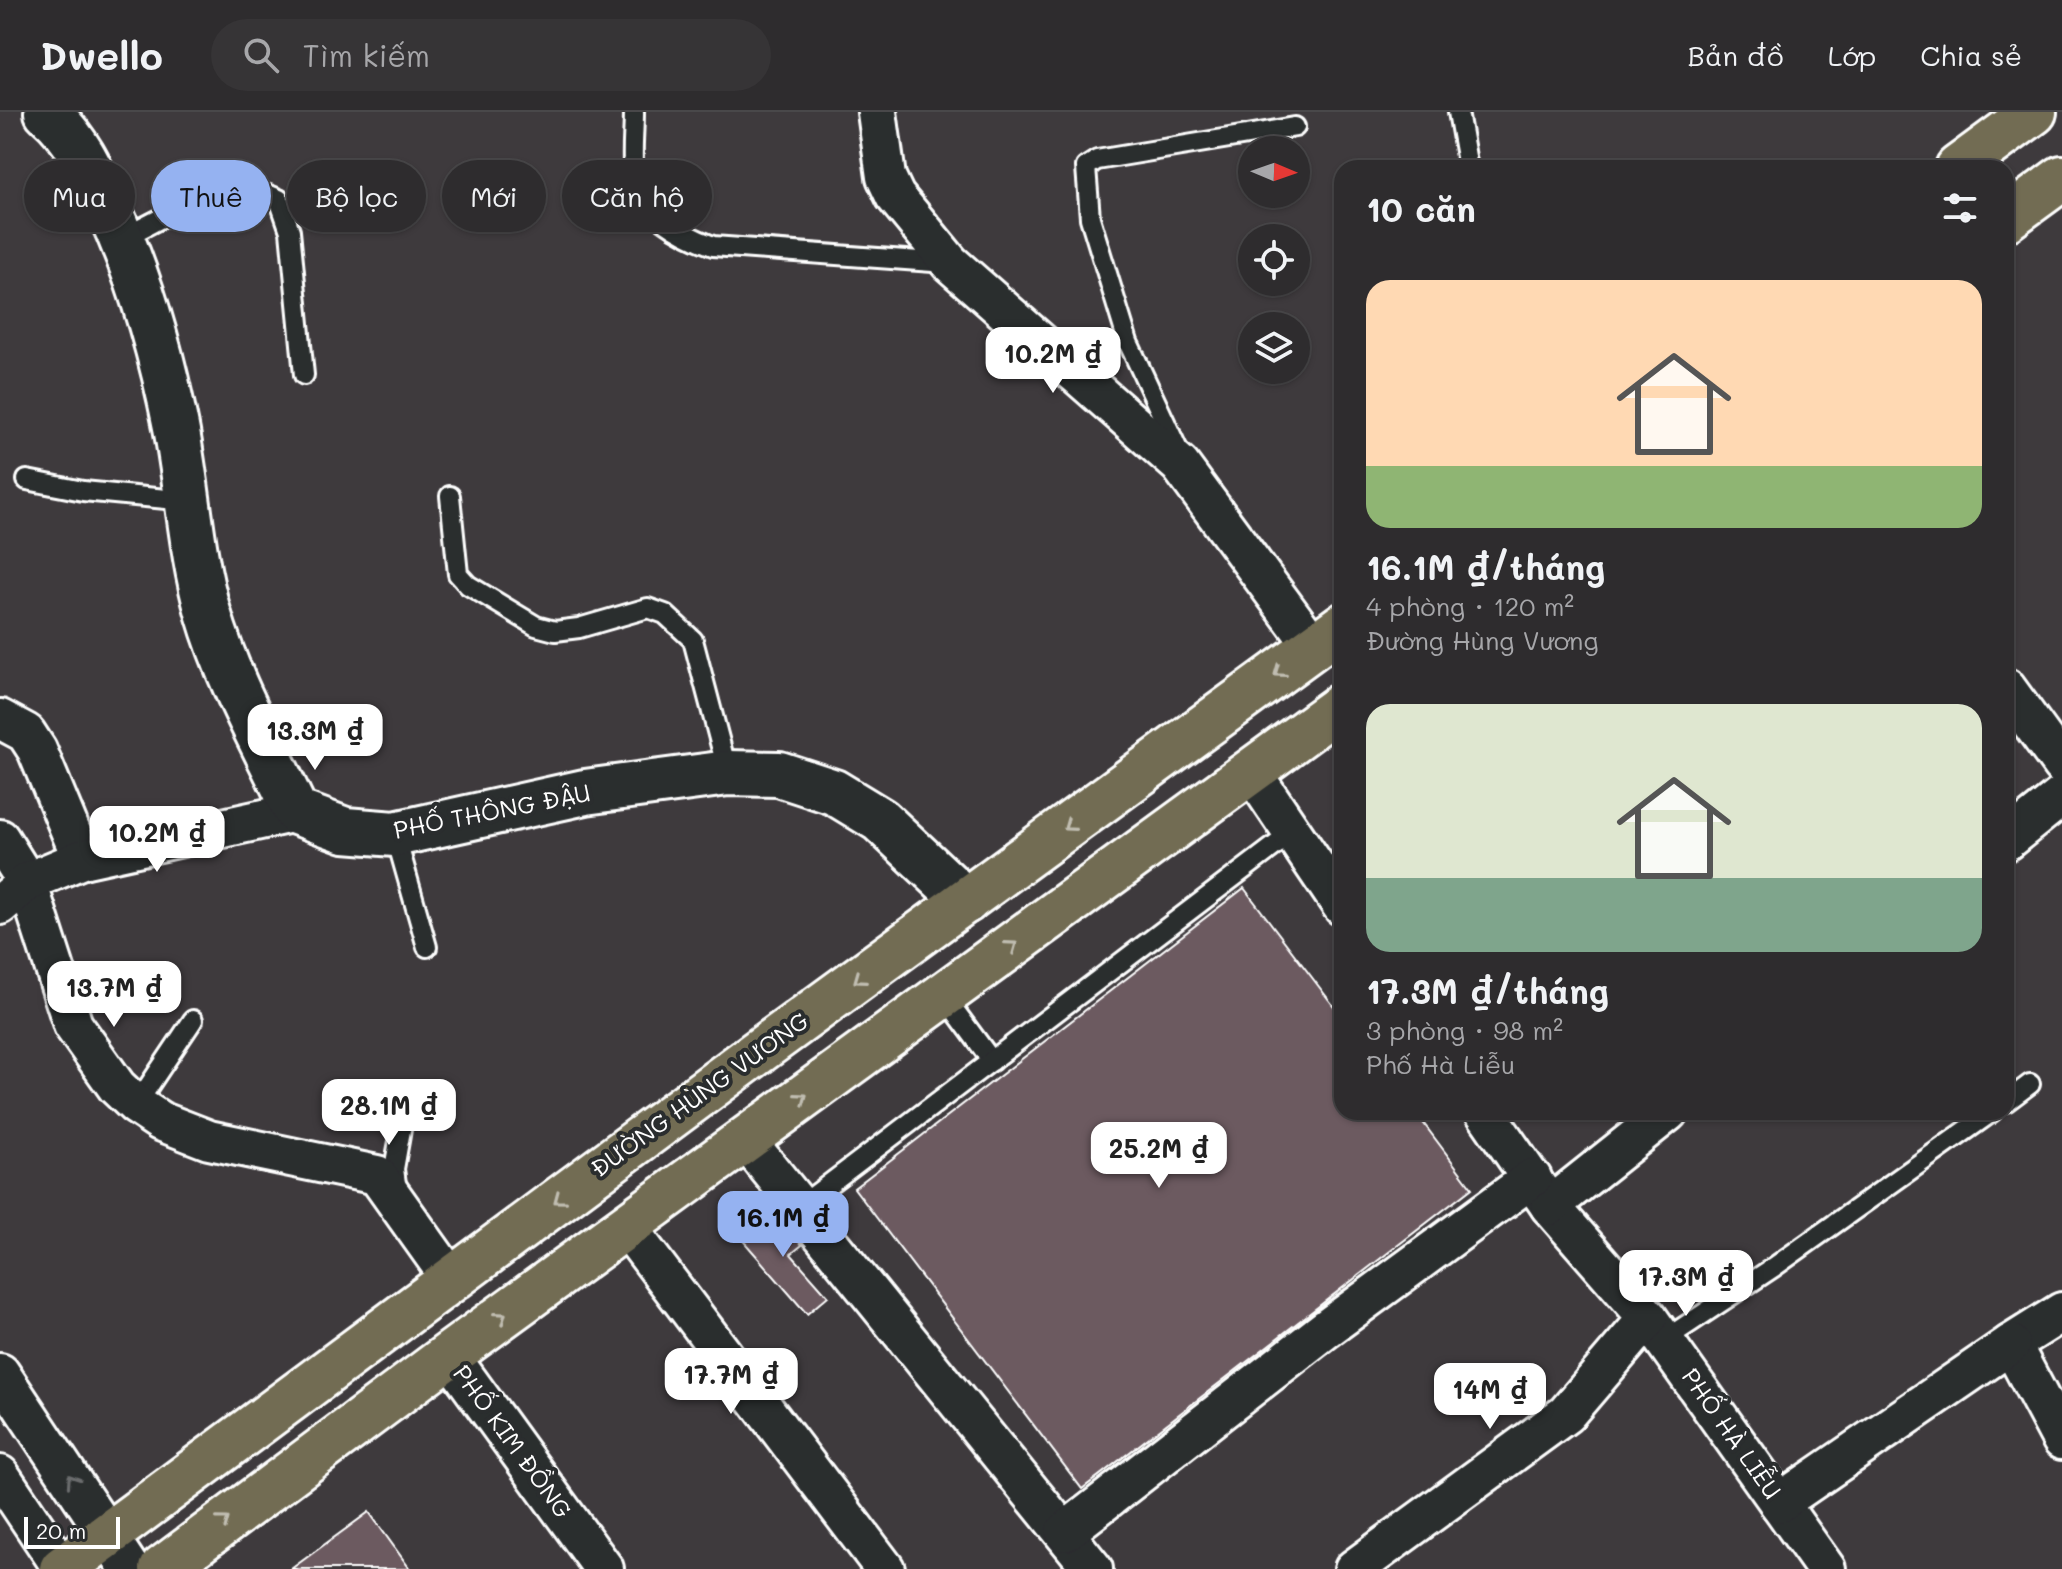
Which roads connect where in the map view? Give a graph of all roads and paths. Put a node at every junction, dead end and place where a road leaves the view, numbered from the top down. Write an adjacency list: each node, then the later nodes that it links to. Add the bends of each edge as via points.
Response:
1 (47, 112): 11 (street, via 83,154)
2 (634, 112): 12 (lane, via 634,179 651,207 687,236 713,246)
3 (877, 112): 12 (street, via 890,186)
4 (1458, 112): 7 (lane)
5 (2034, 112): 8 (main road)
6 (1295, 127): 14 (lane, via 1097,160 1086,167 1090,218 1124,328 1180,450)
7 (1467, 160)
8 (1969, 160)
9 (2061, 182): 10 (main road)
10 (2014, 214)
11 (122, 238): 13 (lane, via 216,193 263,191 279,199 290,231); 17 (street, via 150,311)
12 (950, 263): 14 (street)
13 (304, 375)
14 (1180, 465): 18 (street)
15 (27, 480): 17 (lane)
16 (450, 496): 24 (lane, via 458,574 536,626 555,631 579,628 648,608 665,614 693,640)
17 (187, 501): 26 (street, via 200,582 217,642)
18 (1328, 636): 34 (main road, ĐƯỜNG HÙNG VƯƠNG, one-way to 34)
19 (2014, 699): 22 (street)
20 (1334, 711): 23 (main road, ĐƯỜNG HÙNG VƯƠNG)
21 (0, 719): 31 (street, via 26,733 37,750)
22 (2062, 765)
23 (1251, 771): 27 (street); 36 (main road, ĐƯỜNG HÙNG VƯƠNG, one-way to 23)
24 (728, 773): 28 (street, PHỐ THÔNG ĐẬU, via 585,792); 34 (street, PHỐ THÔNG ĐẬU, via 779,774 834,792 880,820)
25 (2062, 796): 29 (street)
26 (296, 812): 28 (street, PHỐ THÔNG ĐẬU, via 345,830); 31 (street)
27 (1293, 832): 33 (street); 38 (lane)
28 (395, 834): 35 (lane)
29 (2014, 835)
30 (0, 839): 32 (street)
31 (82, 859): 32 (street)
32 (14, 894): 41 (street, via 73,1025)
33 (1334, 894)
34 (966, 901): 51 (main road, ĐƯỜNG HÙNG VƯƠNG, one-way to 51)
35 (427, 947)
36 (944, 996): 38 (lane); 46 (main road, ĐƯỜNG HÙNG VƯƠNG, one-way to 36)
37 (193, 1020): 41 (lane)
38 (992, 1061): 48 (lane)
39 (2030, 1084): 40 (lane)
40 (2014, 1096)
41 (136, 1105): 49 (street, via 160,1121 209,1140 377,1175)
42 (404, 1113): 49 (lane, via 394,1169)
43 (1491, 1120): 47 (street, PHỐ HÀ LIỄU)
44 (1655, 1120): 47 (street)
45 (1981, 1120): 53 (lane, via 1774,1267)
46 (745, 1139): 48 (street); 50 (main road, ĐƯỜNG HÙNG VƯƠNG)
47 (1541, 1192): 53 (street, PHỐ HÀ LIỄU); 60 (street, via 1326,1329)
48 (799, 1207): 60 (street)
49 (400, 1210): 51 (street)
50 (626, 1226): 55 (main road, ĐƯỜNG HÙNG VƯƠNG, one-way to 50); 64 (street)
51 (451, 1279): 61 (main road, ĐƯỜNG HÙNG VƯƠNG)
52 (2062, 1312): 54 (street)
53 (1656, 1329): 59 (street, PHỐ HÀ LIỄU); 66 (street, via 1566,1414)
54 (2011, 1344): 57 (street); 59 (street)
55 (449, 1355): 61 (main road, ĐƯỜNG HÙNG VƯƠNG, one-way to 55); 63 (street, PHỐ KIM ĐỒNG)
56 (0, 1373): 61 (street, one-way to 56)
57 (2062, 1440)
58 (0, 1475): 62 (street)
59 (1779, 1503): 67 (street, PHỐ HÀ LIỄU)
60 (1065, 1532): 65 (street)
61 (147, 1561): 62 (main road, ĐƯỜNG HÙNG VƯƠNG)
62 (62, 1569)
63 (604, 1569)
64 (885, 1569)
65 (1093, 1569)
66 (1354, 1569)
67 (1826, 1569)

